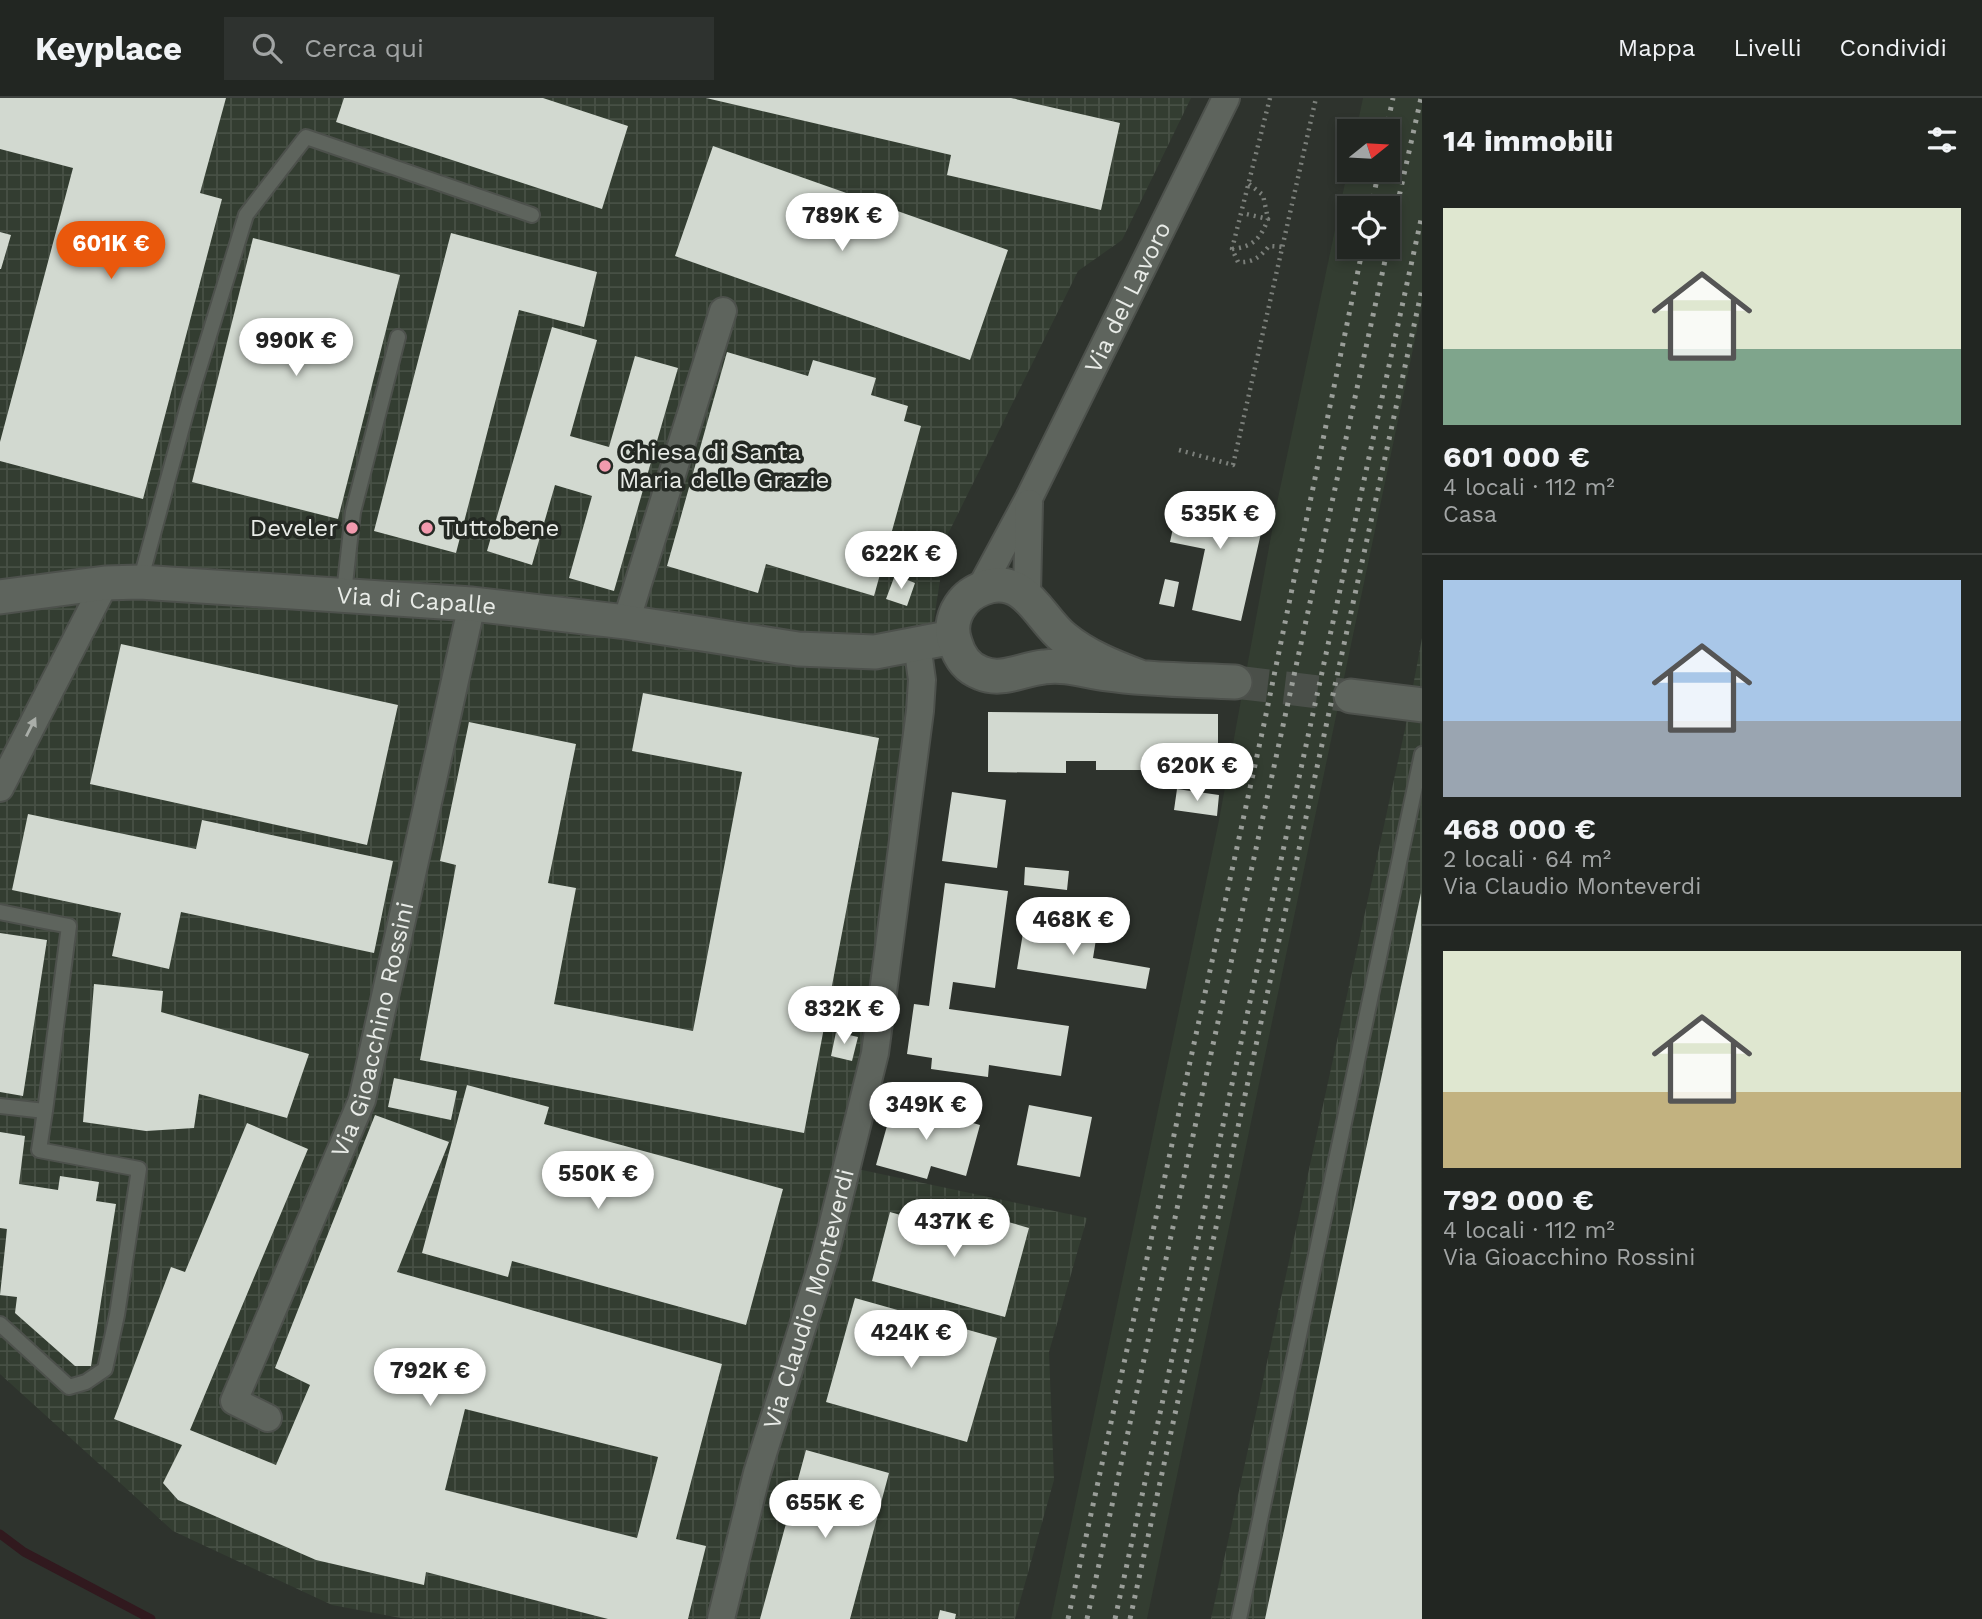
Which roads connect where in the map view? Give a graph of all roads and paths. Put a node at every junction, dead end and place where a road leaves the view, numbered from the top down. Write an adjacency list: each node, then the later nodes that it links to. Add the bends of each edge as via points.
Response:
1 (1226, 98): 13 (street, Via del Lavoro)
2 (1270, 98): 4 (path)
3 (1316, 98): 8 (path)
4 (1249, 184): 5 (path); 7 (path, via 1262,195)
5 (1242, 214): 7 (path); 9 (path)
6 (532, 215): 14 (lane, via 306,137 246,215)
7 (1268, 219): 9 (path, via 1253,244)
8 (1284, 247): 9 (path, via 1269,246 1259,258 1238,262); 12 (path, via 1233,466)
9 (1232, 248)
10 (723, 311): 21 (street)
11 (398, 337): 17 (lane, via 353,512)
12 (1179, 450)
13 (1029, 498): 16 (street, Via del Lavoro); 20 (street, Via del Lavoro)
14 (140, 582): 15 (street, Via di Capalle); 17 (street, Via di Capalle)
15 (105, 583): 18 (street, Via di Capalle); 30 (street, one-way to 15)
16 (980, 589): 20 (street, via 1013,587); 22 (street, via 959,607)
17 (344, 593): 19 (street, Via di Capalle)
18 (0, 597)
19 (472, 604): 21 (street, Via di Capalle); 35 (street, Via Gioacchino Rossini, via 362,1100 234,1401)
20 (1034, 604): 24 (street, via 1043,642); 25 (street, via 1078,648)
21 (626, 622): 23 (street, Via di Capalle, via 798,649 875,652)
22 (953, 637): 23 (street, Via di Capalle); 24 (street, via 958,654 981,673 997,677)
23 (917, 644): 36 (street, Via Claudio Monteverdi, via 920,711 876,1053 825,1255 757,1473)
24 (1020, 671): 25 (street, via 1073,666)
25 (1140, 677): 26 (street)
26 (1235, 682)
27 (1351, 696): 28 (street)
28 (1422, 705)
29 (1422, 754): 37 (lane)
30 (0, 788)
31 (0, 912): 33 (lane, via 69,926)
32 (0, 1106): 33 (lane)
33 (45, 1111): 34 (lane, via 39,1150 139,1169 105,1369 69,1387)
34 (0, 1324)
35 (268, 1419)
36 (721, 1619)
37 (1238, 1619)

